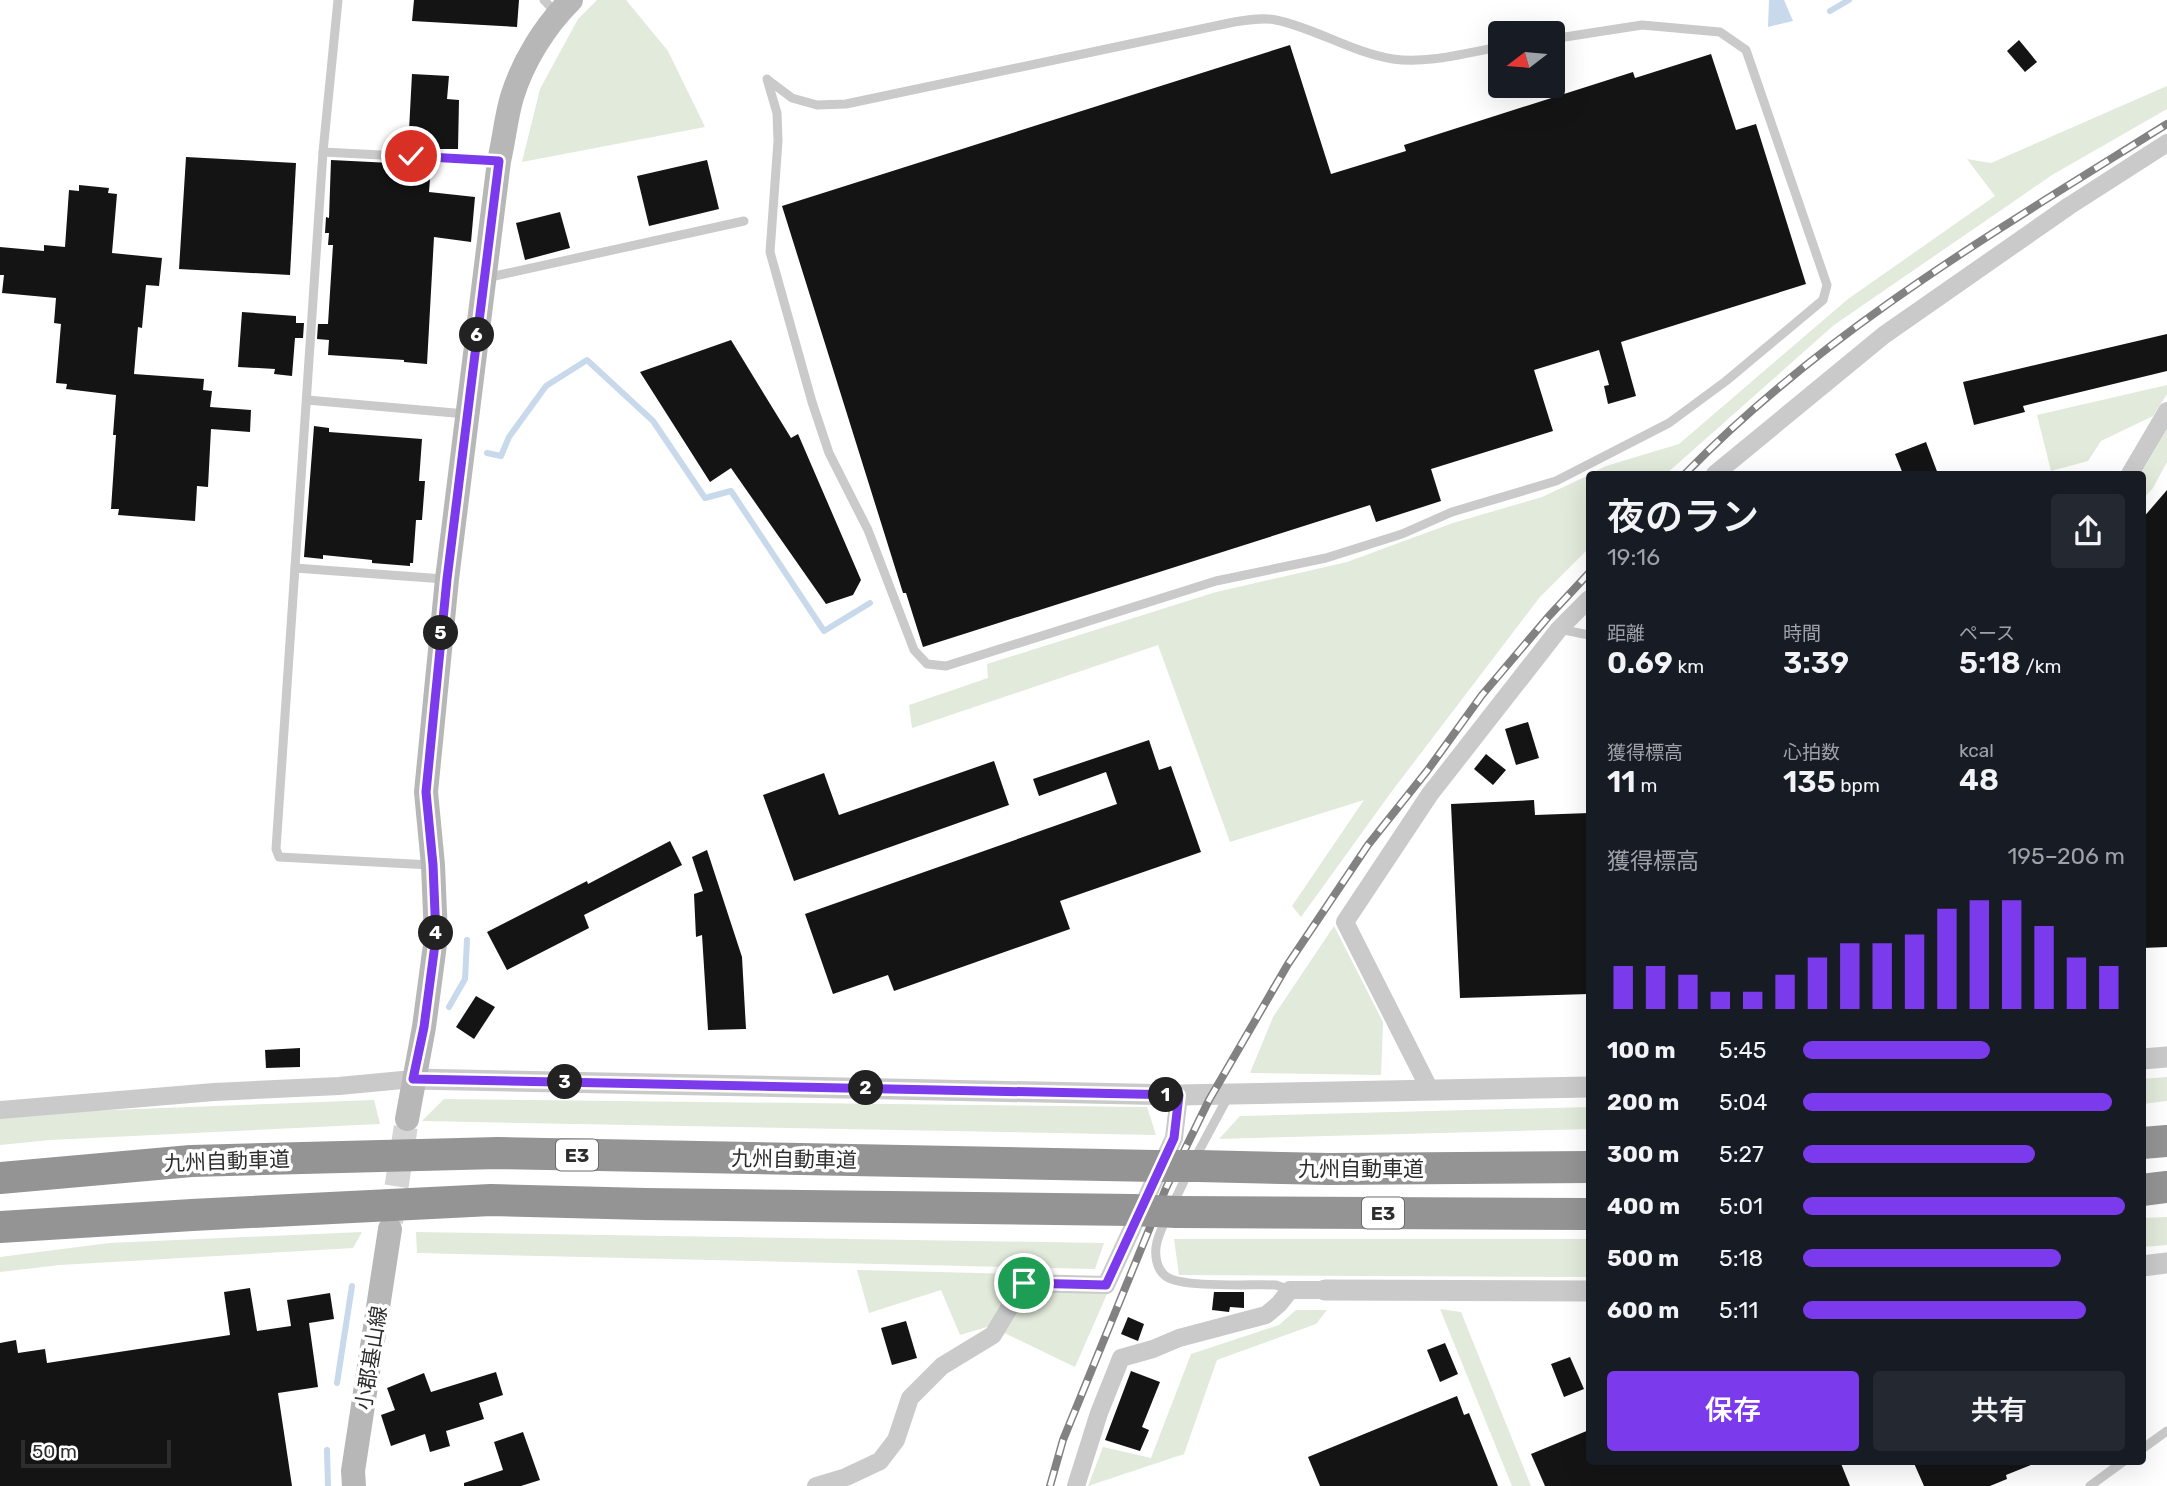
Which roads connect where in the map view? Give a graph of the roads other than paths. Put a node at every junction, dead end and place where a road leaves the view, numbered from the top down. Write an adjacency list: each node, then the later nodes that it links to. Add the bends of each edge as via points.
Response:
1 (338, 0): 6 (lane)
2 (557, 5): 7 (main road, via 512,97)
3 (1565, 37): 4 (lane, via 1642,25 1720,32 1746,50 1827,285 1823,300 1669,423 1556,481 1452,512 1402,534 1326,558 1216,581 946,666 928,664 914,650 868,530 829,453 794,342 770,252 778,141 777,113 766,79 792,98 846,104 1256,19 1275,19 1391,59 1416,61)
4 (1488, 49)
5 (2167, 143): 13 (street, via 2069,205 1895,327)
6 (323, 152): 7 (lane); 10 (lane)
7 (499, 161): 9 (main road)
8 (744, 221): 9 (lane)
9 (484, 278): 12 (main road)
10 (307, 400): 12 (lane); 15 (lane)
11 (2167, 411): 14 (street)
12 (467, 414): 16 (main road)
13 (1719, 471)
14 (2132, 471)
15 (295, 568): 16 (lane); 20 (lane, via 279,857)
16 (447, 579): 20 (main road, via 426,792)
17 (1586, 602): 18 (street)
18 (1559, 629): 19 (lane); 25 (street, via 1430,794 1345,922)
19 (1586, 634)
20 (433, 865): 23 (main road, via 436,937)
21 (2167, 1057): 22 (street)
22 (2146, 1059)
23 (413, 1079): 27 (street); 28 (street); 29 (main road)
24 (1586, 1087): 25 (street)
25 (1430, 1090): 26 (street)
26 (1229, 1094): 27 (street); 41 (lane, via 1158,1239 1159,1268 1168,1278 1186,1283 1276,1284)
27 (1179, 1095): 48 (street, via 1174,1138 1106,1285 1024,1283 993,1335 942,1366 910,1398 896,1440 880,1461)
28 (0, 1110)
29 (407, 1119)
30 (2167, 1141): 31 (highway)
31 (2146, 1143)
32 (1586, 1167): 33 (highway, 九州自動車道 / E3, bridge, via 1329,1169 498,1153 191,1161)
33 (0, 1178)
34 (2167, 1187): 35 (highway)
35 (2146, 1190)
36 (1586, 1214): 37 (highway, E3, bridge, via 491,1200)
37 (0, 1227)
38 (390, 1229): 47 (main road, 小郡基山線)
39 (2167, 1263): 40 (street)
40 (2146, 1266)
41 (1290, 1290): 42 (street); 49 (street, via 1266,1315 1121,1358)
42 (1325, 1290): 43 (street)
43 (1586, 1291)
44 (2167, 1431): 45 (lane)
45 (2146, 1446)
46 (2119, 1465): 50 (lane)
47 (354, 1486)
48 (816, 1486)
49 (1076, 1486)
50 (2090, 1486)

